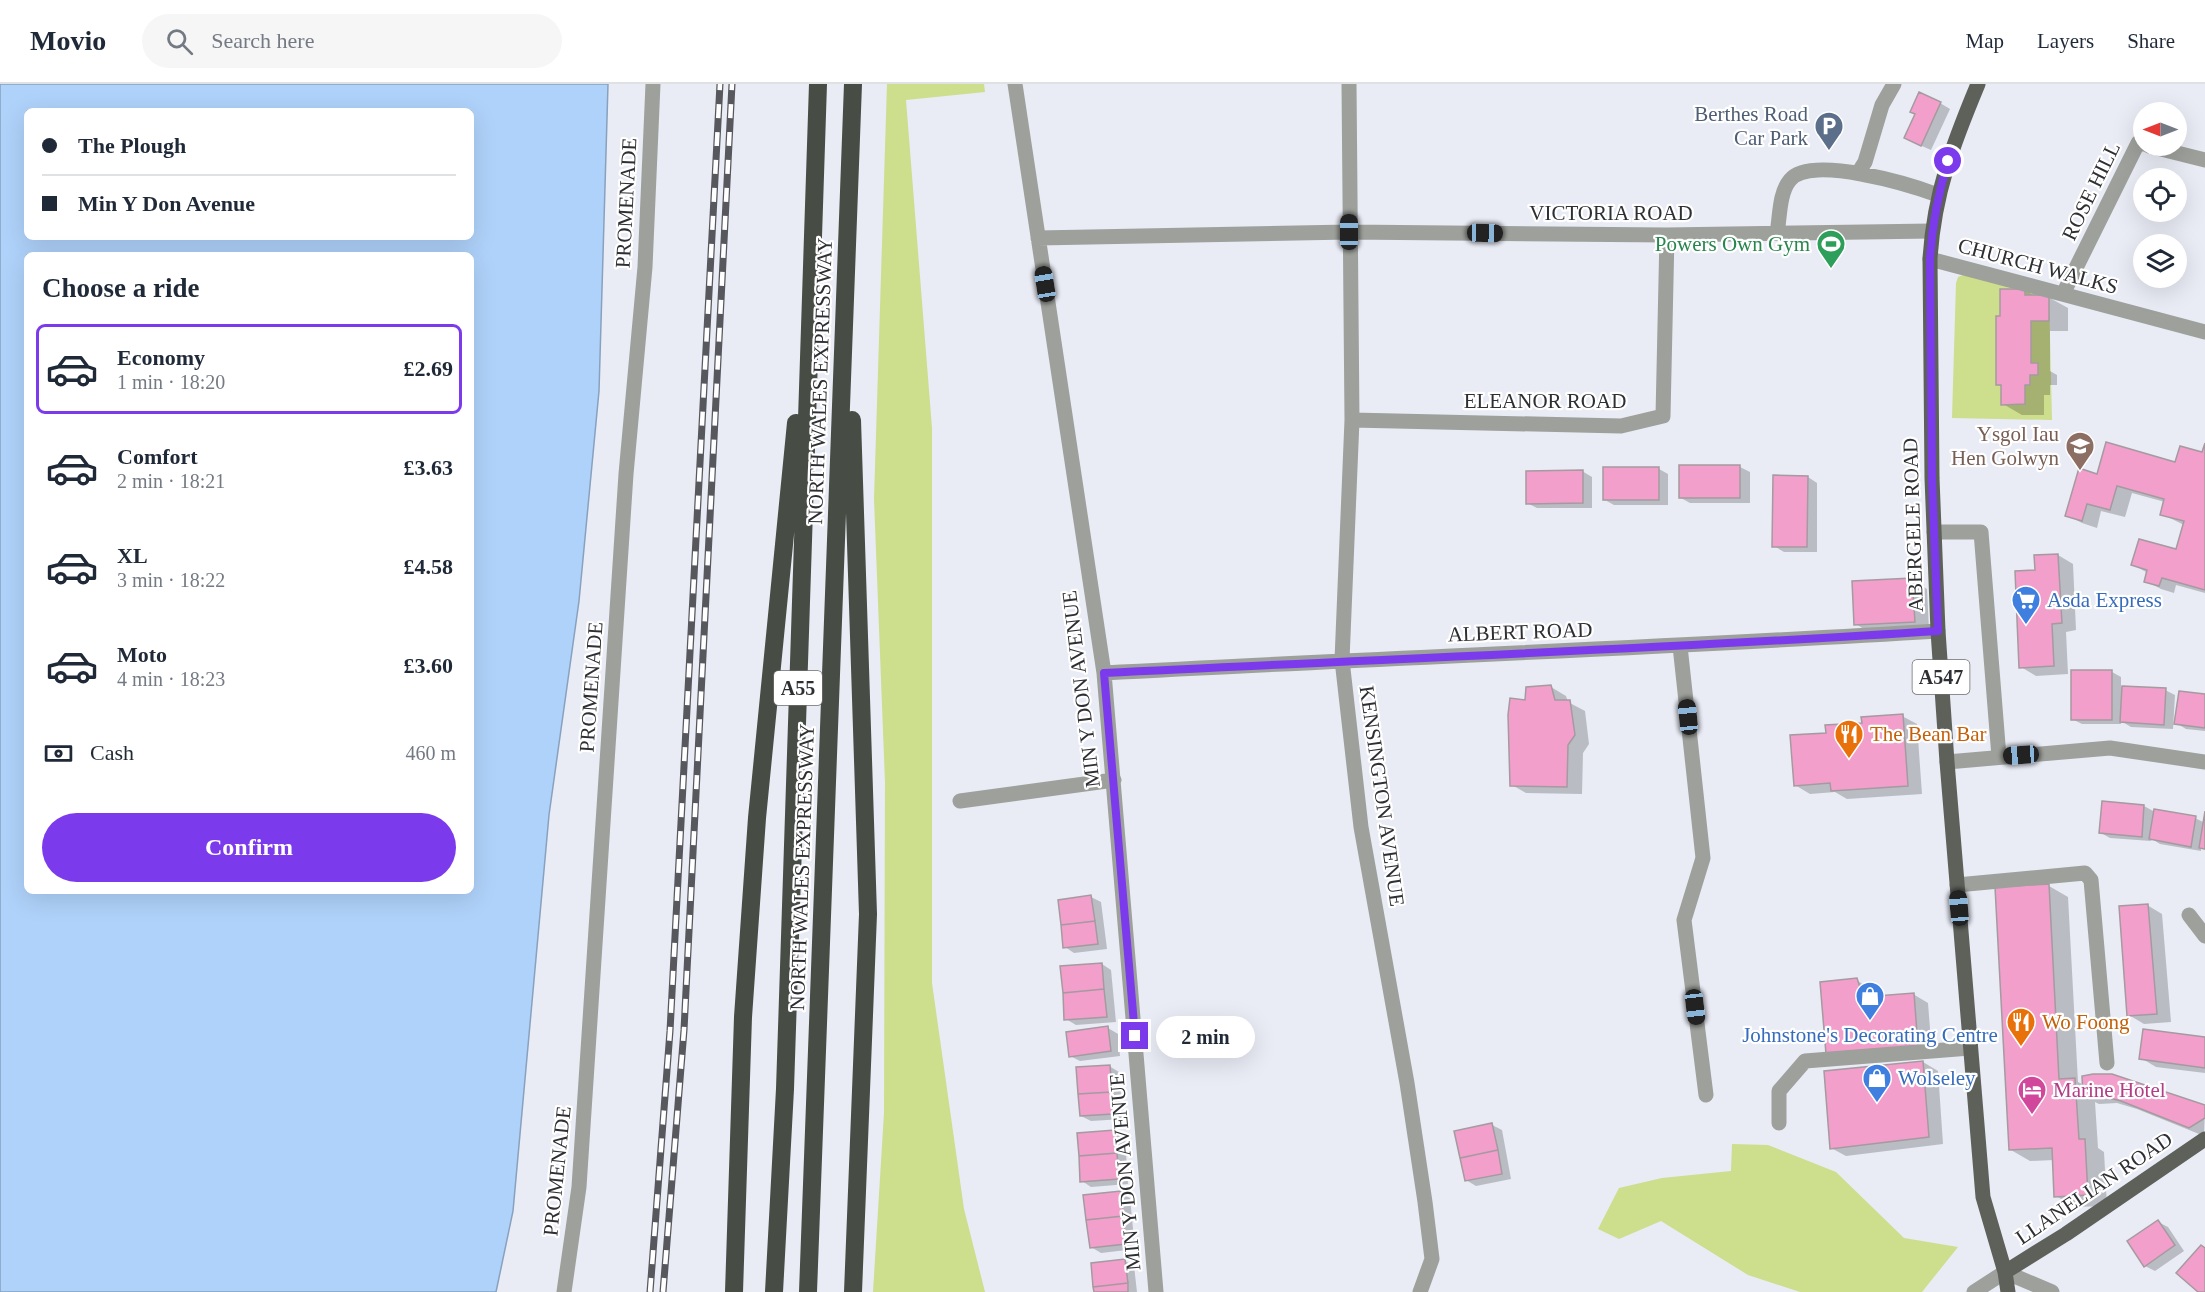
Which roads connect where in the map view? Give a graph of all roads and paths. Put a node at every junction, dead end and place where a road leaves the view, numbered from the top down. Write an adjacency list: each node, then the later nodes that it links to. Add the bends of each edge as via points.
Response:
1 (653, 84): 43 (street, PROMENADE, via 645,267 625,486 579,1187)
2 (818, 84): 20 (highway, NORTH WALES EXPRESSWAY / A55)
3 (853, 84): 18 (highway, NORTH WALES EXPRESSWAY / A55)
4 (1015, 84): 17 (street, MIN Y DON AVENUE)
5 (1349, 84): 14 (street, KENSINGTON AVENUE)
6 (1894, 84): 11 (street, via 1882,105)
7 (1978, 84): 12 (main road, ABERGELE ROAD / A547, via 1953,144)
8 (2133, 153): 21 (street, ROSE HILL)
9 (2187, 156): 10 (street, ROSE HILL)
10 (2205, 160)
11 (1858, 173): 12 (street); 15 (street, via 1813,170 1792,177 1785,188)
12 (1938, 195): 13 (main road, ABERGELE ROAD / A547)
13 (1932, 231): 15 (street, VICTORIA ROAD); 19 (main road, ABERGELE ROAD / A547)
14 (1349, 232): 16 (street, VICTORIA ROAD); 17 (street, VICTORIA ROAD); 23 (street, KENSINGTON AVENUE)
15 (1777, 233): 16 (street, VICTORIA ROAD)
16 (1667, 235): 23 (street, ELEANOR ROAD, via 1663,416 1621,426)
17 (1038, 238): 28 (street, MIN Y DON AVENUE)
18 (847, 259): 46 (highway, NORTH WALES EXPRESSWAY / A55); 47 (highway, via 868,914)
19 (1930, 259): 21 (street, CHURCH WALKS); 24 (main road, ABERGELE ROAD / A547)
20 (812, 269): 44 (highway, via 756,829 743,1017); 45 (highway, NORTH WALES EXPRESSWAY / A55, via 785,1089)
21 (2063, 294): 22 (street, CHURCH WALKS)
22 (2205, 332)
23 (1352, 420): 27 (street, KENSINGTON AVENUE)
24 (1934, 532): 25 (main road, ABERGELE ROAD / A547); 29 (street, via 1981,532)
25 (1938, 631): 26 (street, ALBERT ROAD); 30 (main road, ABERGELE ROAD / A547)
26 (1680, 646): 27 (street, ALBERT ROAD); 39 (street, via 1703,858 1684,920)
27 (1342, 660): 28 (street, ALBERT ROAD); 49 (street, KENSINGTON AVENUE, via 1361,827 1425,1202 1432,1259)
28 (1104, 673): 32 (street, MIN Y DON AVENUE)
29 (1999, 756): 30 (street); 31 (street, via 2110,748)
30 (1947, 762): 34 (main road, ABERGELE ROAD / A547)
31 (2205, 762)
32 (1114, 780): 33 (street); 48 (street, MIN Y DON AVENUE)
33 (960, 801)
34 (1957, 885): 37 (main road, ABERGELE ROAD / A547); 38 (street, via 2089,875)
35 (2189, 915): 36 (street)
36 (2205, 936)
37 (1970, 1048): 40 (street, via 1805,1061 1779,1091); 42 (main road, ABERGELE ROAD / A547, via 1983,1197)
38 (2107, 1063)
39 (1707, 1095)
40 (1779, 1123)
41 (2205, 1139): 42 (main road, LLANELIAN ROAD)
42 (2005, 1272): 50 (street); 51 (main road, ABERGELE ROAD / A547); 52 (street)
43 (564, 1292)
44 (735, 1292)
45 (774, 1292)
46 (808, 1292)
47 (853, 1292)
48 (1156, 1292)
49 (1420, 1292)
50 (1974, 1292)
51 (2007, 1292)
52 (2052, 1292)

